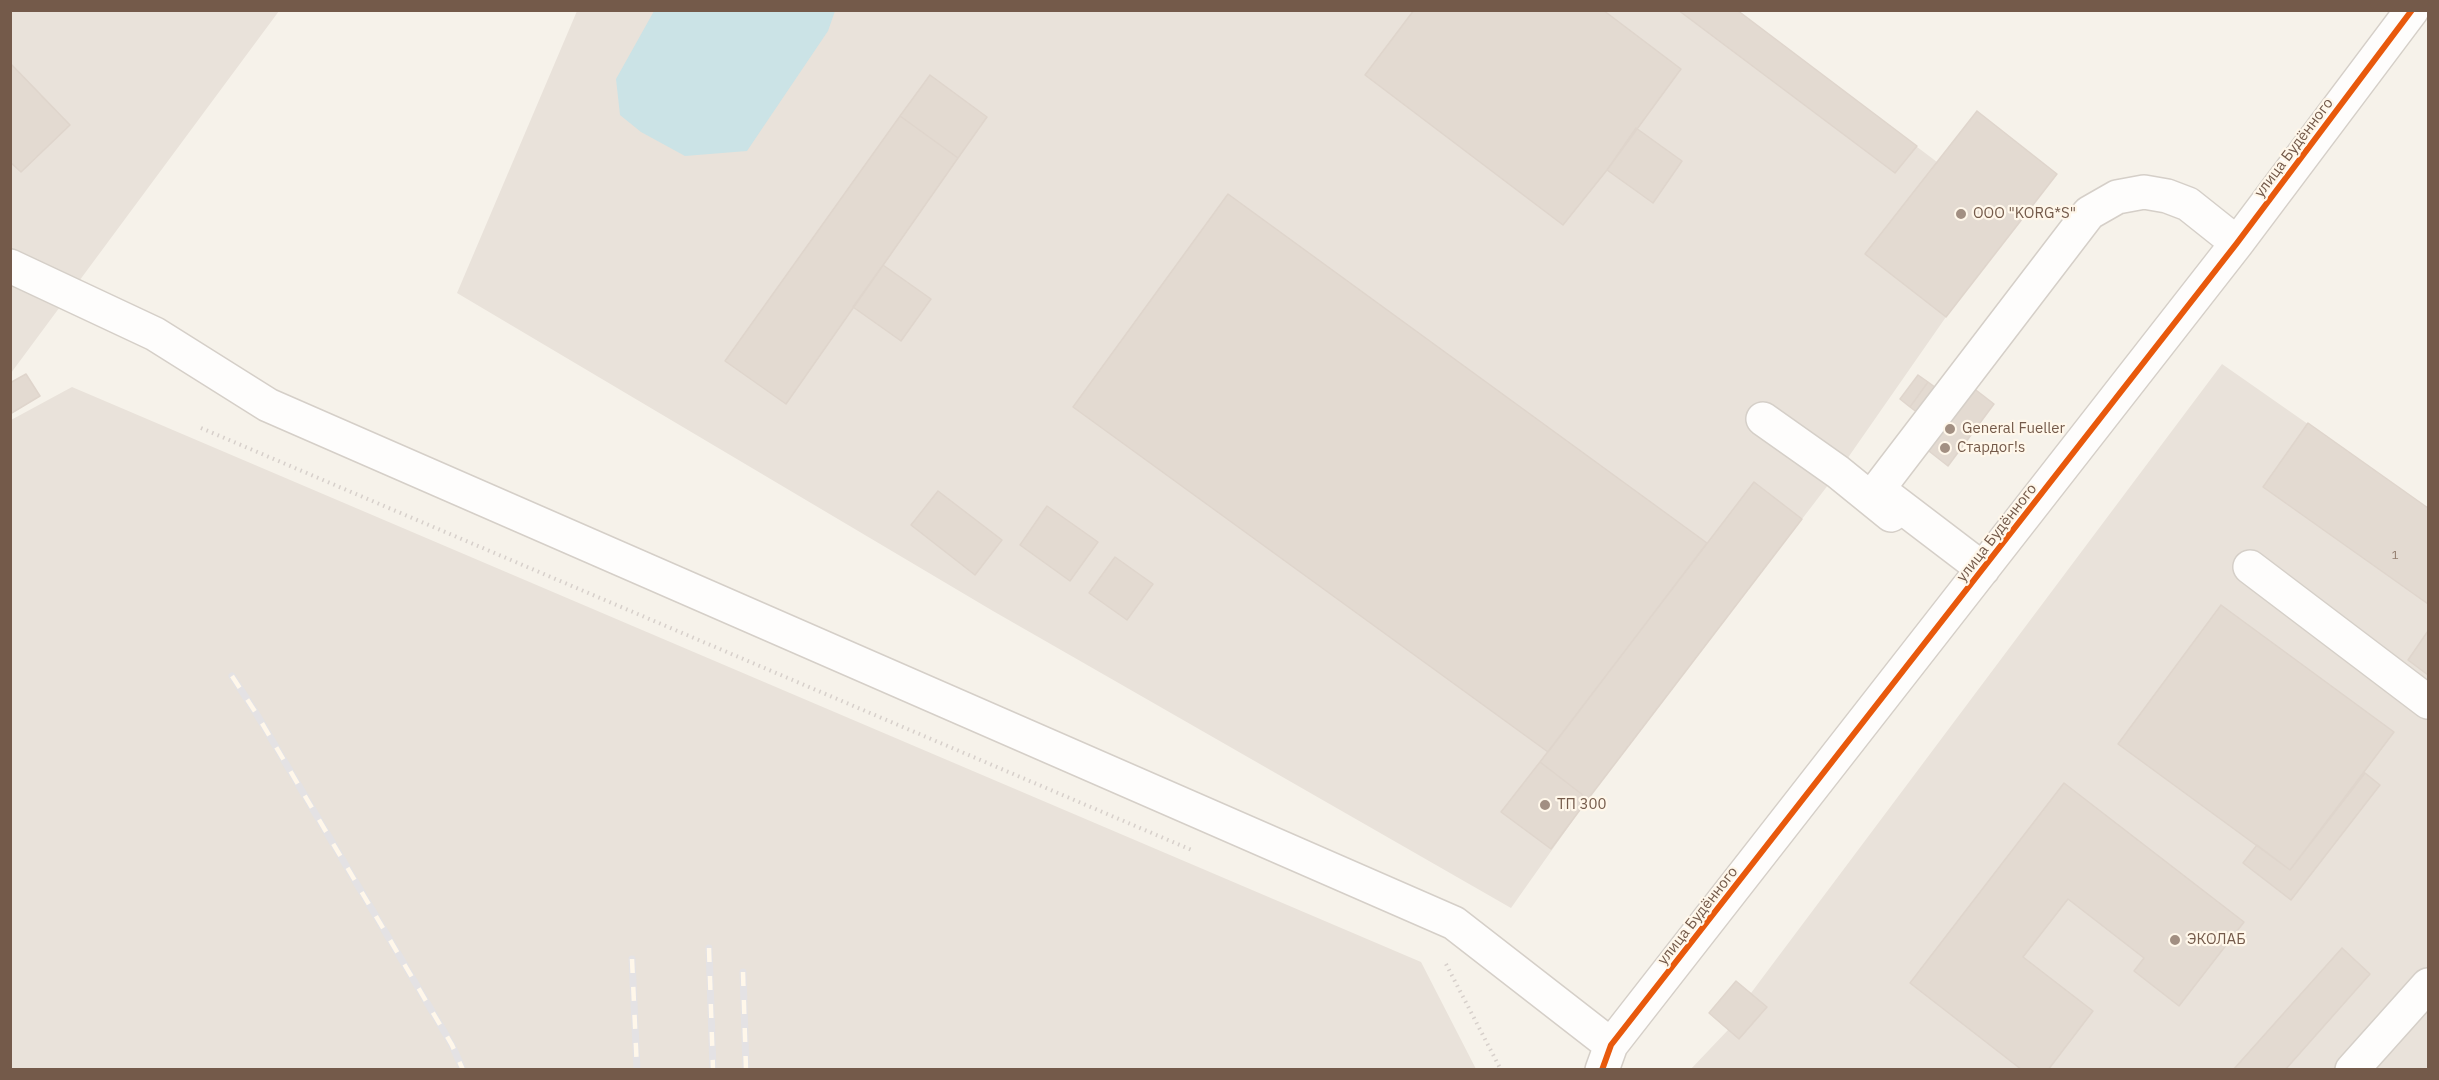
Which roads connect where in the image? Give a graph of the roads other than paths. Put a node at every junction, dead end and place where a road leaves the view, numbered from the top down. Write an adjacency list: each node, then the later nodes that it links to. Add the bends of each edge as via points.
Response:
1 (2412, 10): 2 (street, улица Будённого)
2 (2237, 243): 6 (street, улица Будённого); 6 (street, via 2188,204 2167,196 2144,192 2126,195 2089,213 1878,489)
3 (10, 266): 9 (street, via 155,334 268,405 1454,923)
4 (1763, 419): 6 (street)
5 (2250, 567): 7 (street)
6 (1979, 575): 9 (street, улица Будённого)
7 (2428, 702)
8 (2428, 985): 10 (street)
9 (1607, 1057)
10 (2352, 1070)

